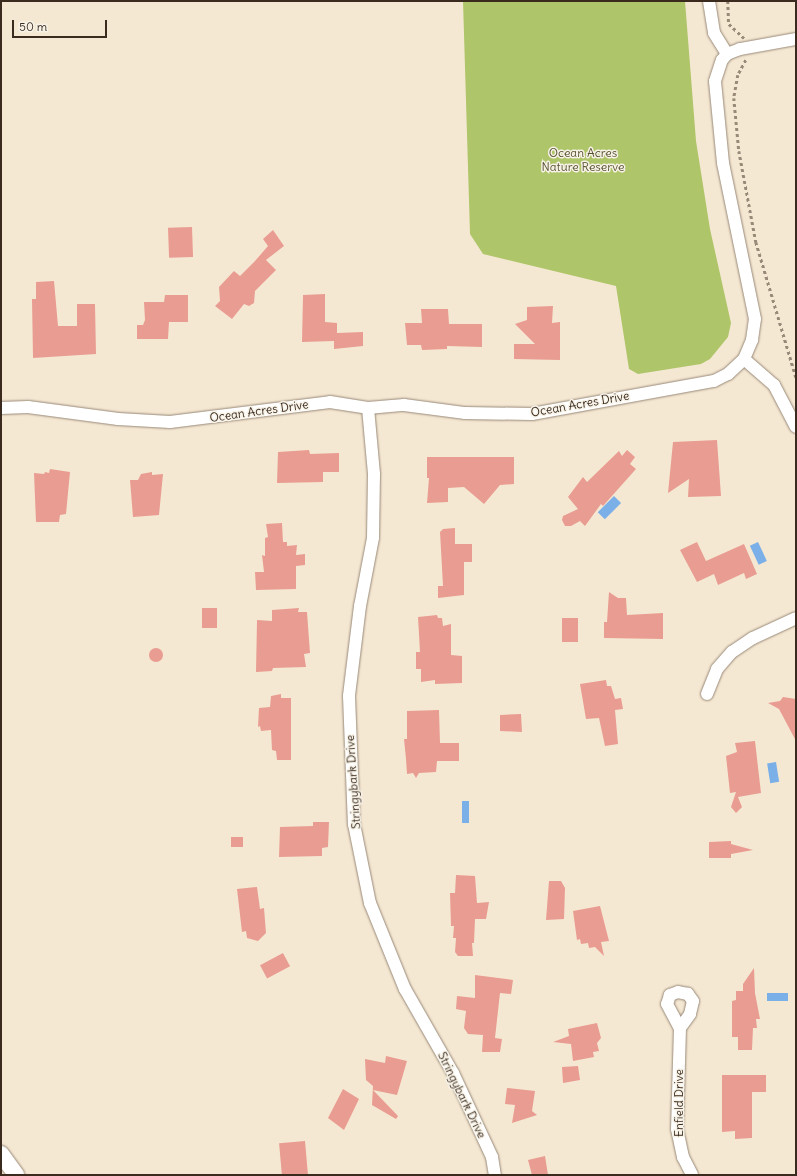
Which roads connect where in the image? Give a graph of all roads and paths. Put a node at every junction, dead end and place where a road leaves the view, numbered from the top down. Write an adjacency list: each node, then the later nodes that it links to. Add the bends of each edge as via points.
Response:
1 (709, 1): 5 (street, via 714,33)
2 (728, 1): 4 (path, via 729,24 743,34)
3 (796, 39): 4 (street)
4 (748, 47): 5 (street); 7 (path, via 746,60 738,75 734,98 739,151 756,242)
5 (727, 54): 6 (street, Ocean Acres Drive, via 718,68 715,95 732,214 754,307 752,340)
6 (744, 359): 9 (street, Ocean Acres Drive, via 728,374 702,384 532,414 465,413 404,405); 10 (street, via 774,385)
7 (796, 377)
8 (1, 408): 9 (street, Ocean Acres Drive, via 28,408 118,419 170,422 251,414 310,403 345,402)
9 (368, 408): 16 (street, Stringybark Drive, via 374,507 373,538 360,606 349,696 354,824 370,903 378,923 405,989 454,1072 492,1157)
10 (796, 427)
11 (796, 618): 12 (street, via 753,638 732,652 717,669)
12 (707, 694)
13 (680, 1028): 17 (street, Enfield Drive, via 677,1130 683,1156)
14 (1, 1154): 15 (street)
15 (16, 1175)
16 (495, 1175)
17 (692, 1175)

